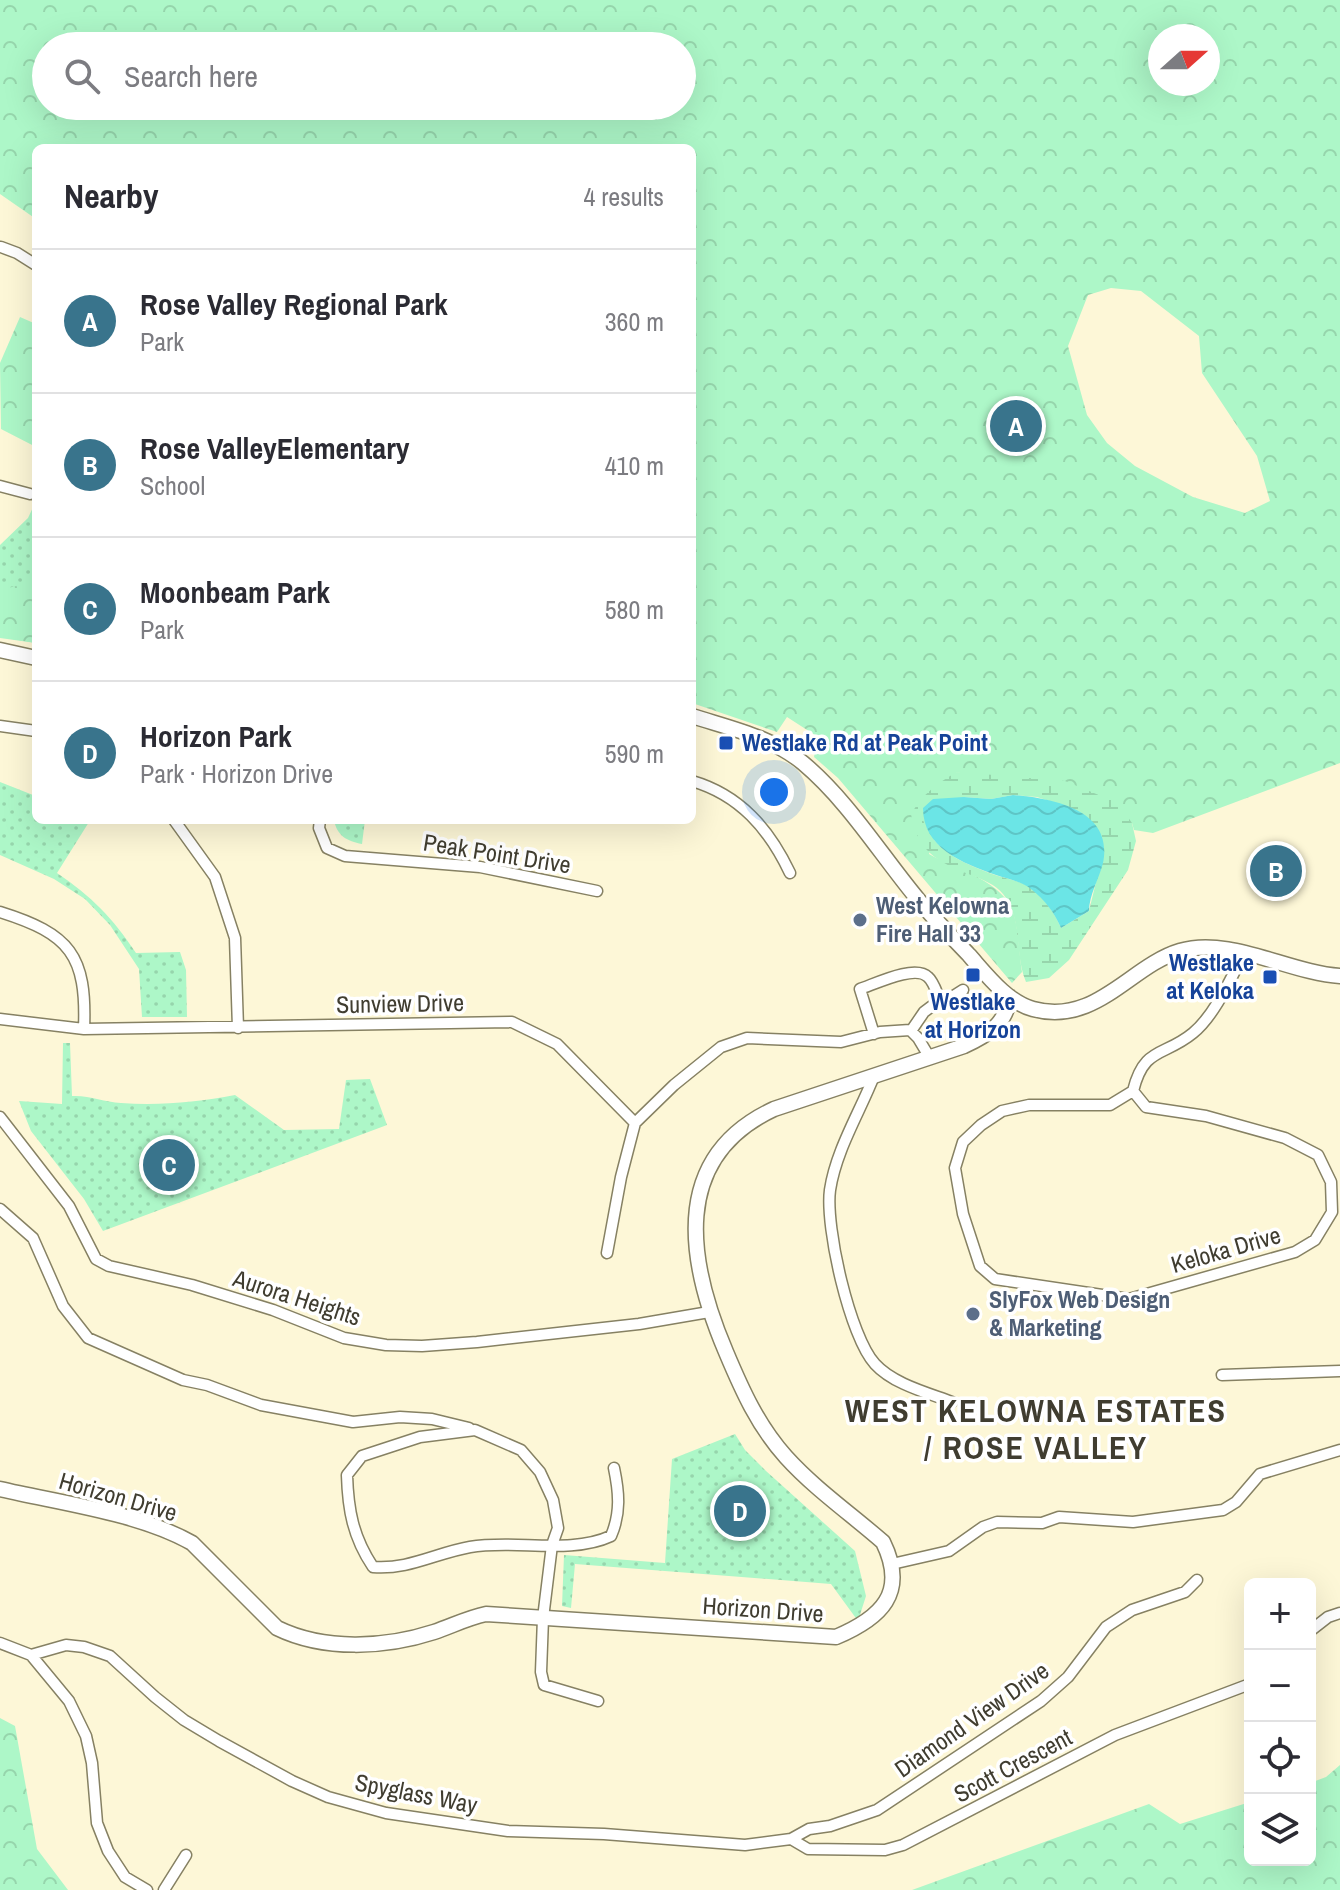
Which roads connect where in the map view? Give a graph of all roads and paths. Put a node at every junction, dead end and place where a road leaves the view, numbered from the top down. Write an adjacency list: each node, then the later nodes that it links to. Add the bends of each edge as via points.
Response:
1 (0, 247): 2 (street); 3 (street)
2 (0, 258)
3 (32, 262)
4 (0, 486): 5 (street)
5 (30, 494)
6 (0, 650): 7 (street)
7 (32, 657)
8 (696, 719): 20 (street, via 744,732 802,763)
9 (0, 726): 10 (street)
10 (32, 730)
11 (696, 782): 14 (street, via 750,812 776,843)
12 (177, 824): 23 (street, via 215,877 235,938)
13 (320, 824): 15 (street, Peak Point Drive, via 327,848 345,856 480,867)
14 (790, 873)
15 (597, 891)
16 (0, 912): 24 (street, via 46,929 64,944 82,977)
17 (1244, 953): 18 (street); 20 (street, via 1179,951 1100,1000 1067,1011 1033,1009); 29 (street, via 1194,1033 1155,1053 1138,1071)
18 (1340, 976)
19 (963, 990): 21 (street)
20 (1010, 997): 27 (street, via 1008,1011 990,1034)
21 (940, 1000): 25 (street); 26 (street, via 928,977 918,972 860,989)
22 (0, 1019): 24 (street, Sunview Drive)
23 (238, 1028): 24 (street, Sunview Drive); 31 (street, Sunview Drive, via 512,1022 557,1044)
24 (84, 1029)
25 (911, 1031): 26 (street); 27 (street)
26 (874, 1034): 31 (street, via 841,1042 760,1037 736,1041 705,1059)
27 (930, 1058): 28 (street)
28 (874, 1076): 34 (street, via 750,1120 711,1162 699,1192 694,1234); 37 (street, via 830,1190 834,1256 875,1364 892,1377)
29 (1133, 1091): 29 (street, Keloka Drive, via 1146,1107 1206,1116 1285,1138 1318,1155 1331,1182 1332,1212 1315,1240 1295,1252 1129,1299 995,1279 980,1266 963,1214 955,1168 963,1142 1002,1111 1029,1105 1110,1105)
30 (0, 1117): 34 (street, Aurora Heights, via 69,1206 96,1259 273,1310 344,1338 422,1346 625,1326)
31 (635, 1123): 33 (street)
32 (0, 1209): 38 (street, via 33,1238 63,1306 88,1338 183,1380 261,1405 353,1422 432,1419)
33 (607, 1253)
34 (709, 1312): 43 (street, via 745,1398 764,1429 814,1484 883,1542)
35 (1340, 1371): 36 (street)
36 (1222, 1375)
37 (952, 1402)
38 (475, 1430): 42 (street, via 521,1450 540,1472 558,1528); 42 (street, via 420,1437 362,1456 347,1475 359,1546 373,1567 392,1569 469,1547)
39 (1340, 1450): 43 (street, via 1260,1474 1223,1510 1133,1522 1059,1517 1042,1523 997,1522 949,1551)
40 (614, 1468): 42 (street, via 618,1521 611,1536 595,1543)
41 (0, 1489): 46 (street, Horizon Drive, via 175,1534 192,1543 277,1628 294,1637 361,1645 408,1639 486,1614)
42 (552, 1545): 46 (street)
43 (892, 1564): 46 (street, Horizon Drive, via 888,1597 876,1616 836,1637)
44 (1197, 1580): 52 (street, Diamond View Drive, via 1185,1592 1132,1610 1106,1627 1068,1677 1041,1701 877,1810)
45 (1340, 1613): 47 (street)
46 (543, 1618): 51 (street, via 544,1685)
47 (1316, 1626)
48 (0, 1643): 49 (street)
49 (31, 1655): 52 (street, Spyglass Way, via 66,1645 110,1656 184,1720 219,1741 328,1797 386,1813 508,1831 745,1845); 54 (street, via 69,1701 86,1736 97,1823 108,1851 125,1877)
50 (1244, 1686): 52 (street, Scott Crescent, via 1115,1735 903,1845 885,1850 808,1849)
51 (598, 1701)
52 (791, 1839)
53 (186, 1855): 55 (street)
54 (147, 1890)
55 (164, 1890)

